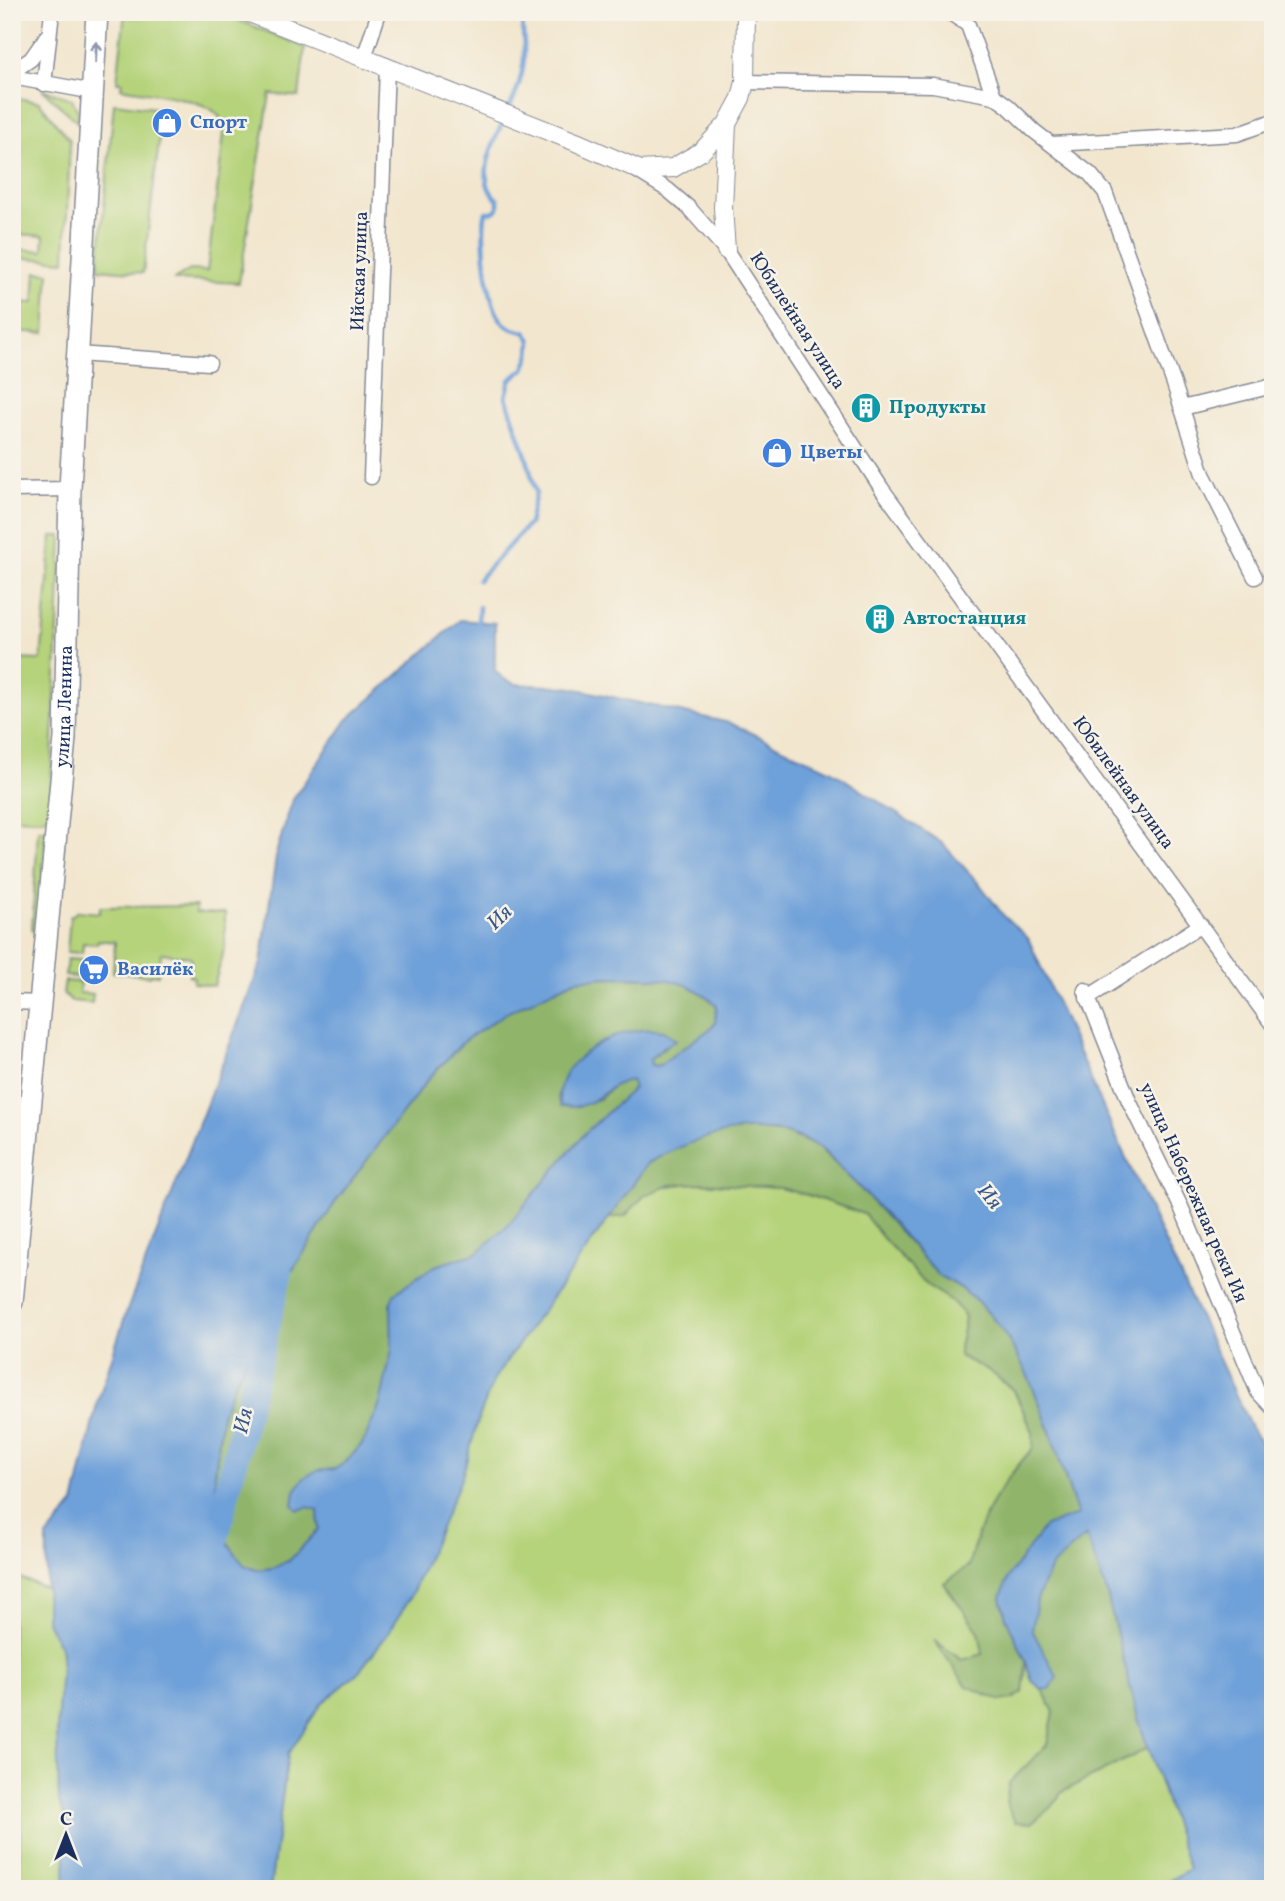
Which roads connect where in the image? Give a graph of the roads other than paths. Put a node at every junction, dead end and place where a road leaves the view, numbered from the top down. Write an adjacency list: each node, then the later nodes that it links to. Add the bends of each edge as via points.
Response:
1 (52, 12): 7 (street)
2 (97, 12): 14 (main road, улица Ленина, one-way to 2)
3 (247, 12): 8 (street, Юбилейная улица)
4 (379, 12): 8 (street)
5 (746, 12): 11 (street)
6 (949, 12): 13 (street, via 968,25)
7 (49, 32): 10 (street, via 31,59); 12 (street)
8 (364, 58): 9 (street, Юбилейная улица)
9 (387, 68): 18 (street, Юбилейная улица); 24 (street, Ийская улица)
10 (12, 74): 12 (street)
11 (745, 82): 13 (street, via 933,85); 16 (street)
12 (44, 84): 14 (street, via 68,88)
13 (994, 96): 17 (street)
14 (92, 101): 20 (main road, улица Ленина)
15 (1273, 121): 17 (street, via 1237,134)
16 (727, 124): 18 (street, via 702,151 673,168 651,171); 19 (street)
17 (1052, 144): 23 (street, via 1105,192)
18 (629, 166): 19 (street, Юбилейная улица, via 678,198)
19 (726, 250): 28 (street, Юбилейная улица, via 883,489)
20 (78, 354): 21 (street); 25 (main road, улица Ленина)
21 (209, 363)
22 (1273, 386): 23 (street)
23 (1182, 408): 27 (street, via 1203,474)
24 (371, 477)
25 (70, 489): 26 (street); 30 (main road, улица Ленина, via 65,738)
26 (12, 490)
27 (1255, 578)
28 (1201, 925): 31 (street, Юбилейная улица); 33 (street, улица Набережная реки Ия, via 1086,994 1258,1392)
29 (12, 1002): 30 (street)
30 (40, 1003): 32 (main road, улица Ленина)
31 (1273, 1025)
32 (12, 1301)
33 (1273, 1408)

